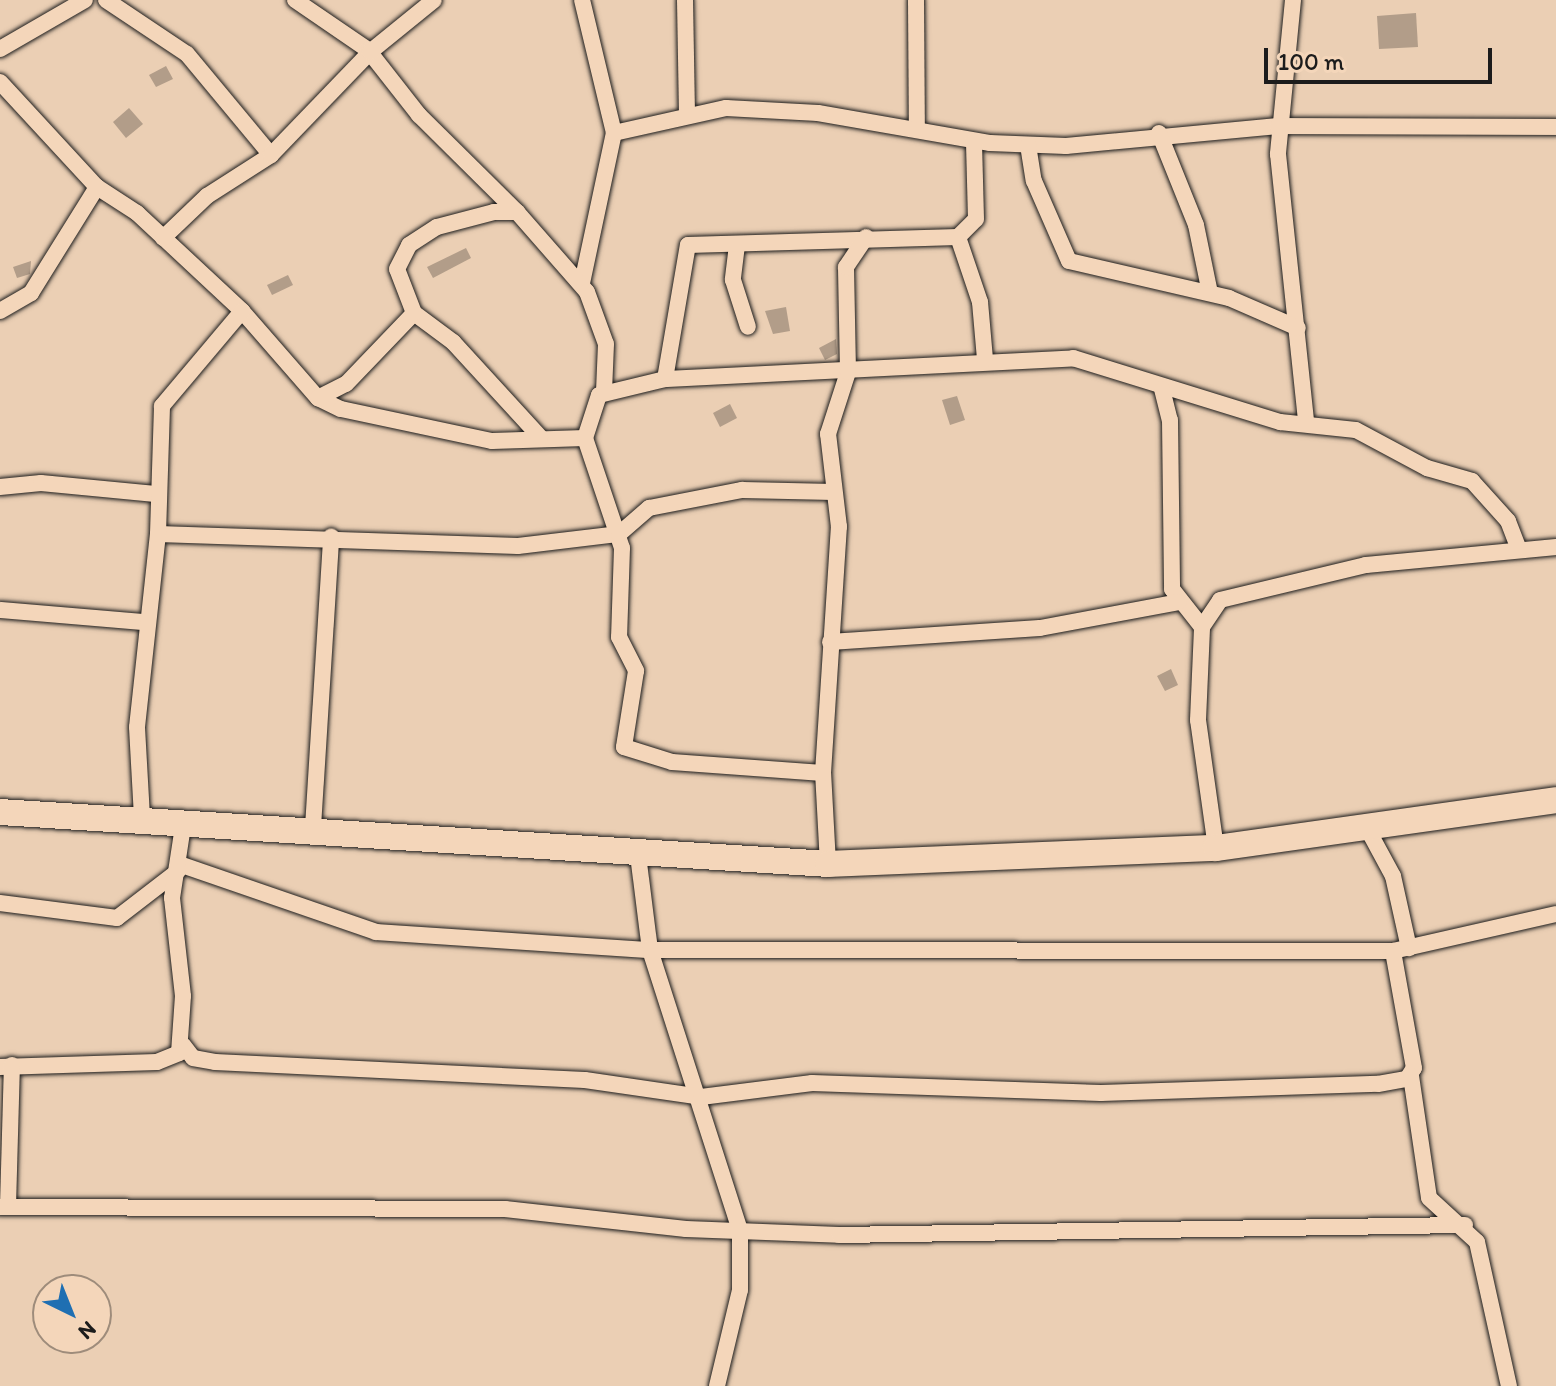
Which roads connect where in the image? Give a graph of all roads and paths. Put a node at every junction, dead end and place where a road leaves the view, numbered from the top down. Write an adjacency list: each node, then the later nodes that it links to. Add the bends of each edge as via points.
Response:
1 (85, 0): 9 (street)
2 (106, 0): 20 (street, via 187,54)
3 (295, 0): 10 (street)
4 (434, 0): 10 (street)
5 (685, 0): 12 (street)
6 (916, 0): 15 (street)
7 (1293, 0): 13 (street)
8 (580, 2): 16 (street)
9 (0, 49)
10 (370, 52): 20 (street); 22 (street, via 419,115)
11 (0, 82): 21 (street)
12 (687, 113): 15 (street, via 818,113); 16 (street)
13 (1278, 126): 14 (street); 17 (street); 33 (street)
14 (1556, 127)
15 (917, 129): 18 (street)
16 (614, 133): 27 (street)
17 (1159, 133): 19 (street); 28 (street, via 1196,225)
18 (974, 141): 19 (street); 24 (street, via 976,219)
19 (1028, 145): 28 (street, via 1034,181 1069,261)
20 (271, 155): 25 (street, via 207,196)
21 (97, 187): 25 (street); 29 (street, via 31,293)
22 (517, 212): 27 (street); 31 (street, via 437,227 409,245 397,269)
23 (866, 237): 24 (street); 26 (street); 35 (street, via 846,267)
24 (958, 237): 34 (street, via 980,302)
25 (163, 238): 30 (street)
26 (737, 245): 32 (street, via 733,280); 36 (street, via 693,241 684,251)
27 (582, 283): 38 (street, via 601,322)
28 (1210, 293): 33 (street, via 1281,315)
29 (0, 311)
30 (242, 311): 39 (street); 45 (street, via 222,326 162,406)
31 (414, 313): 39 (street, via 346,384); 41 (street, via 453,342)
32 (748, 327)
33 (1298, 328): 40 (street)
34 (985, 359): 35 (street); 37 (street, via 1073,358)
35 (848, 372): 36 (street); 44 (street, via 828,434)
36 (665, 379): 38 (street)
37 (1162, 389): 40 (street, via 1280,422); 51 (street, via 1170,420 1172,589)
38 (604, 392): 42 (street)
39 (318, 398): 41 (street, via 492,441)
40 (1306, 421): 50 (street, via 1356,430 1427,468 1472,481 1508,521)
41 (540, 437): 42 (street)
42 (585, 438): 47 (street)
43 (0, 487): 45 (street)
44 (834, 492): 47 (street, via 742,490 649,508); 55 (street, via 839,527)
45 (155, 494): 46 (street)
46 (158, 534): 48 (street); 53 (street)
47 (619, 534): 48 (street, via 518,546); 56 (street, via 619,637 636,671 624,747 672,762)
48 (331, 537): 61 (street)
49 (1556, 547): 50 (street)
50 (1519, 550): 54 (street, via 1366,565 1226,596)
51 (1179, 602): 54 (street); 55 (street, via 1040,628)
52 (0, 610): 53 (street)
53 (144, 622): 59 (street, via 137,727)
54 (1202, 627): 63 (street, via 1199,733)
55 (830, 642): 56 (street)
56 (823, 773): 65 (street)
57 (1556, 800): 62 (highway)
58 (0, 812): 59 (highway)
59 (142, 817): 60 (highway)
60 (184, 820): 61 (highway); 66 (street)
61 (313, 827): 64 (highway)
62 (1367, 828): 63 (highway); 70 (street, via 1393,876)
63 (1216, 848): 65 (highway)
64 (638, 855): 65 (highway); 69 (street)
65 (828, 864)
66 (178, 868): 67 (street, via 117,918); 69 (street, via 376,932); 71 (street, via 172,913)
67 (0, 903)
68 (1556, 914): 70 (street)
69 (650, 950): 70 (street); 74 (street)
70 (1401, 950): 73 (street)
71 (183, 1045): 72 (street, via 157,1062); 74 (street, via 193,1058 215,1062 585,1080)
72 (6, 1066): 75 (street)
73 (1411, 1076): 74 (street, via 1378,1084 1101,1093 812,1083); 76 (street, via 1429,1198)
74 (701, 1097): 77 (street)
75 (4, 1206): 77 (street, via 505,1209)
76 (1465, 1225): 77 (street); 79 (street, via 1480,1252)
77 (740, 1231): 78 (street, via 740,1290)
78 (717, 1386)
79 (1509, 1386)

